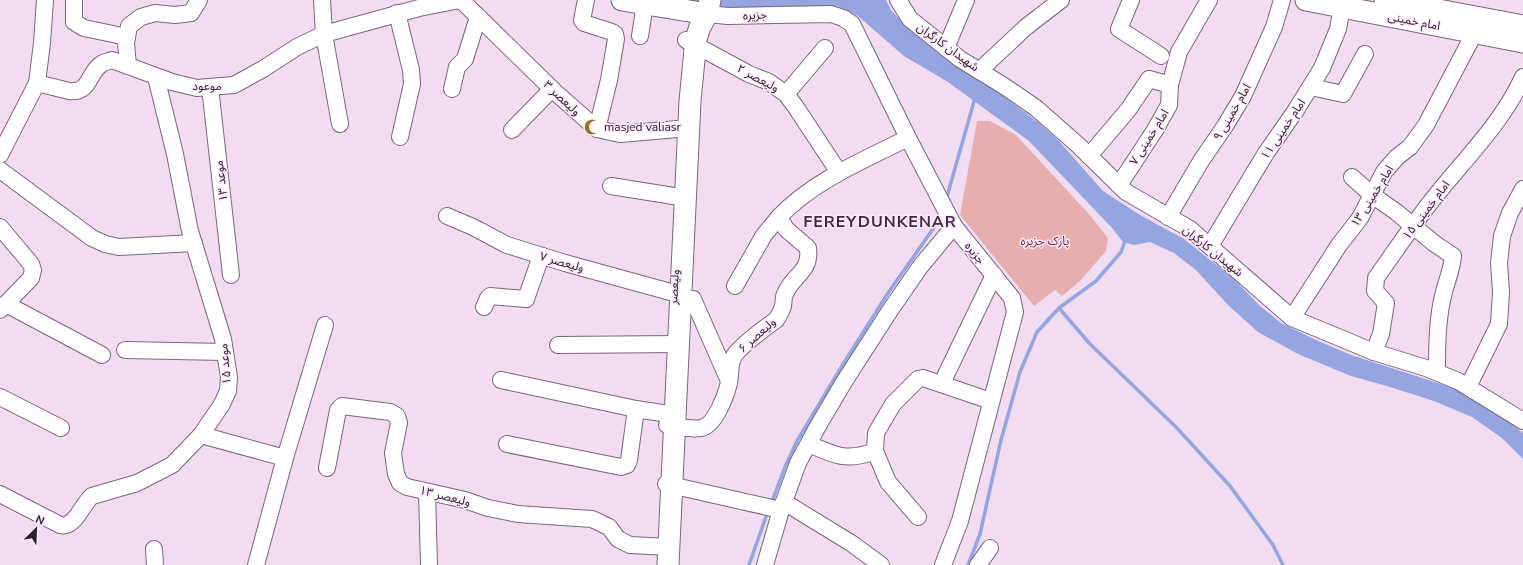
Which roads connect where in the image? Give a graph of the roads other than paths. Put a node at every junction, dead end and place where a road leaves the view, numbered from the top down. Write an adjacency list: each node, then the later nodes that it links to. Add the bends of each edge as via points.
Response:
1 (45, 0): 37 (street)
2 (74, 0): 26 (street, via 74,22 84,28)
3 (199, 0): 26 (street, via 191,13 155,13 141,17 129,26)
4 (322, 0): 24 (street)
5 (460, 0): 20 (street, موعود); 21 (street, ولیعصر ۳)
6 (586, 0): 46 (street, via 582,20 584,23 612,32 616,39 609,80)
7 (622, 0): 16 (main road)
8 (898, 0): 30 (street, شهیدان کارگران, via 910,19)
9 (966, 0): 30 (street)
10 (1061, 0): 34 (street, via 1026,27)
11 (1131, 0): 32 (street, via 1119,29)
12 (1209, 0): 38 (street, امام خمینی ۷, via 1179,52)
13 (1282, 0): 61 (street, امام خمینی ۹, via 1274,26 1243,96)
14 (1306, 0): 18 (main road, امام خمینی)
15 (1385, 0): 17 (main road, امام خمینی)
16 (645, 4): 19 (main road); 25 (street)
17 (1437, 5): 22 (main road, امام خمینی)
18 (1342, 7): 23 (main road, امام خمینی); 39 (street, امام خمینی ۱۱, via 1338,29 1322,68)
19 (702, 8): 27 (main road, ولیعصر); 49 (street, جزیره, via 728,16 832,14 843,18 852,24)
20 (397, 13): 24 (street, موعود); 48 (street, via 412,84)
21 (478, 17): 41 (street, via 465,59 457,67); 42 (street, ولیعصر ۳)
22 (1523, 26)
23 (1475, 32): 28 (main road, امام خمینی); 57 (street, امام خمینی ۱۳, via 1426,126 1410,147 1384,172)
24 (324, 34): 40 (street, موعود, via 234,85); 44 (street)
25 (640, 36)
26 (127, 37): 33 (street)
27 (691, 42): 43 (street, ولیعصر ۲, via 749,74 769,82); 45 (main road, ولیعصر)
28 (1523, 42)
29 (825, 48): 43 (street)
30 (946, 48): 34 (street, شهیدان کارگران)
31 (1365, 54): 39 (street, via 1343,94)
32 (1161, 56)
33 (128, 66): 35 (street, موعود); 37 (street, موعود, via 112,60 102,63 82,90 74,92)
34 (979, 71): 51 (street, شهیدان کارگران, via 1036,108)
35 (156, 77): 40 (street, موعود, via 197,88); 66 (street, موعد ۱۵)
36 (1523, 77): 64 (street, امام خمینی ۱۵, via 1515,94 1489,130)
37 (37, 83): 50 (street)
38 (1170, 86): 51 (street, via 1149,79 1128,110); 55 (street, امام خمینی ۷, via 1169,105)
39 (1311, 86): 67 (street, امام خمینی ۱۱, via 1266,153)
40 (210, 87): 69 (street, موعد ۱۳)
41 (452, 89)
42 (552, 89): 46 (street, ولیعصر ۳); 47 (street)
43 (786, 94): 53 (street, ولیعصر ۲, via 838,171)
44 (340, 124)
45 (685, 128): 46 (street, via 620,134); 59 (main road, ولیعصر)
46 (596, 129)
47 (512, 130)
48 (400, 137)
49 (908, 138): 53 (street); 63 (street, جزیره)
50 (0, 155)
51 (1089, 156): 55 (street, شهیدان کارگران)
52 (0, 170): 66 (street, via 92,238 105,244 119,247)
53 (837, 174): 62 (street, via 798,200)
54 (1352, 177): 57 (street)
55 (1119, 185): 61 (street, شهیدان کارگران, via 1126,192)
56 (611, 186): 59 (street)
57 (1372, 195): 64 (street); 75 (street, امام خمینی ۱۳, via 1360,218 1339,245)
58 (1520, 195): 87 (street, via 1502,236 1499,263 1499,324)
59 (682, 198): 72 (main road, ولیعصر)
60 (447, 216): 68 (street, ولیعصر ۷, via 507,245)
61 (1168, 216): 67 (street, شهیدان کارگران, via 1190,229)
62 (779, 217): 71 (street, via 764,235); 85 (street, ولیعصر ۶, via 786,229 808,248 809,258 785,294 783,307 776,320 734,355 730,366)
63 (950, 220): 70 (street, جزیره); 96 (street, via 844,382)
64 (1413, 226): 81 (street, امام خمینی ۱۵, via 1376,278 1375,291 1386,303 1381,334); 83 (street, via 1453,256 1444,292 1437,341)
65 (0, 227): 73 (street, via 31,264 33,270 31,278)
66 (194, 243): 80 (street, موعد ۱۵)
67 (1210, 246): 75 (street, شهیدان کارگران)
68 (541, 256): 72 (street, ولیعصر ۷); 74 (street, via 526,299 490,296)
69 (231, 275)
70 (994, 275): 86 (street); 89 (street, جزیره, via 1012,298 1014,312)
71 (735, 286)
72 (683, 295): 77 (main road, ولیعصر); 85 (street)
73 (3, 307): 82 (street)
74 (484, 307)
75 (1292, 318): 81 (street, شهیدان کارگران)
76 (325, 325): 98 (street)
77 (675, 344): 78 (street); 91 (main road, ولیعصر)
78 (558, 345)
79 (125, 350): 80 (street)
80 (225, 352): 94 (street, موعد ۱۵, via 229,377 228,391)
81 (1374, 352): 83 (street, شهیدان کارگران)
82 (102, 355)
83 (1437, 372): 87 (street, شهیدان کارگران)
84 (501, 380): 90 (street, ولیعصر ۶)
85 (729, 383): 91 (street, ولیعصر ۶, via 724,401 711,422 702,428 688,428)
86 (942, 383): 89 (street); 97 (street, via 923,378 918,379 907,389 893,404 876,433)
87 (1468, 387): 92 (street, شهیدان کارگران)
88 (0, 397): 93 (street)
89 (991, 401): 113 (street, جزیره, via 960,521)
90 (636, 409): 91 (street, ولیعصر ۶); 95 (street, via 629,460 621,467)
91 (671, 420): 100 (main road, ولیعصر)
92 (1523, 421)
93 (61, 428)
94 (201, 435): 98 (street); 102 (street, موعد ۱۵, via 172,466 137,483 92,496 68,525 60,525)
95 (507, 444)
96 (808, 444): 97 (street, via 834,455 861,456); 103 (street)
97 (875, 451): 104 (street, via 888,482)
98 (285, 458): 109 (street)
99 (327, 468): 101 (street, ولیعصر ۱۳, via 338,410 342,406 390,412 397,416 399,424 393,453 400,483)
100 (669, 485): 103 (street); 107 (main road, ولیعصر)
101 (427, 492): 107 (street, ولیعصر ۱۳, via 518,514 592,519 609,527 618,538 630,545); 110 (street)
102 (0, 494)
103 (776, 506): 111 (street); 112 (street, via 851,543)
104 (918, 517)
105 (990, 548): 114 (street)
106 (154, 549): 108 (street)
107 (665, 556)
108 (155, 565)
109 (256, 565)
110 (429, 565)
111 (765, 565)
112 (881, 565)
113 (943, 565)
114 (978, 565)

